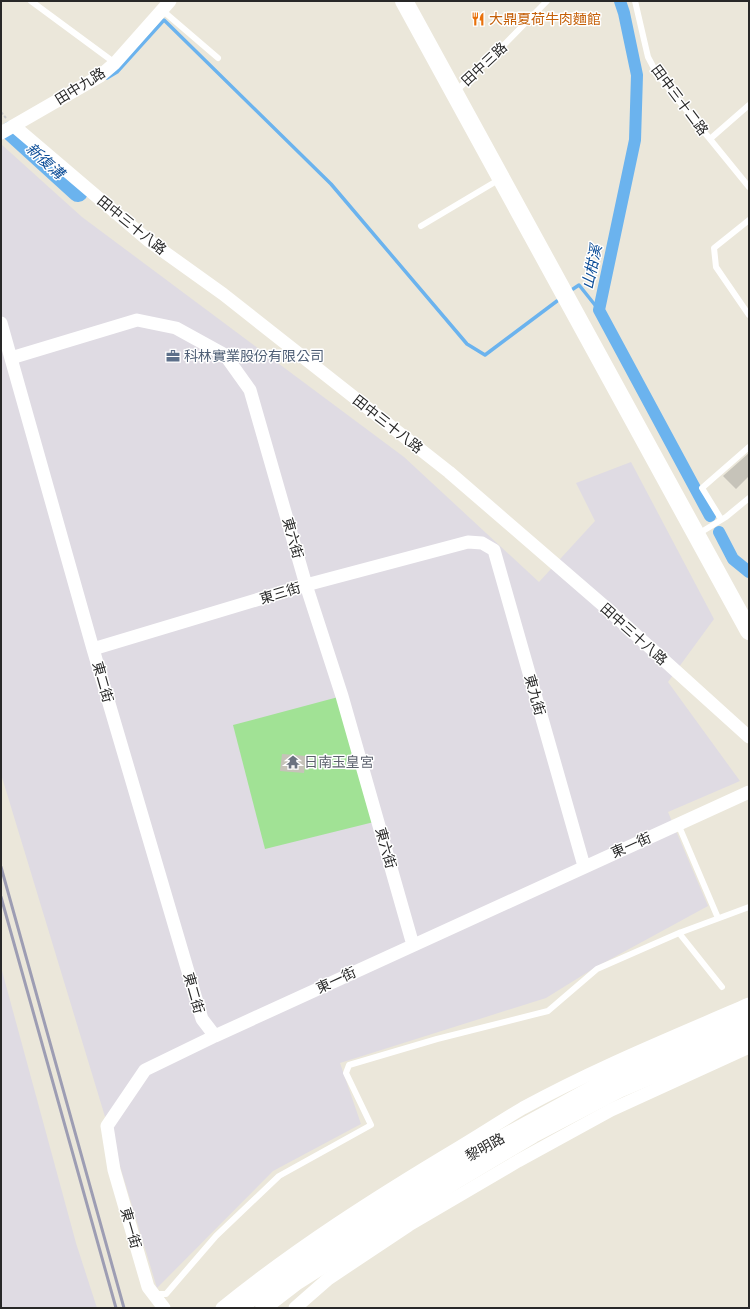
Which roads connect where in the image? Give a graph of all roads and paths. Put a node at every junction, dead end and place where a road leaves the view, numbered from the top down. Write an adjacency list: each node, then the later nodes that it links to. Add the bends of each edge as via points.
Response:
1 (31, 1): 7 (lane)
2 (404, 1): 8 (main road)
3 (547, 1): 8 (lane, 田中三路)
4 (635, 1): 12 (lane, 田中三十二路, via 648,57 657,74)
5 (166, 6): 6 (lane); 7 (street, 田中九路)
6 (218, 58)
7 (115, 63): 10 (street, 田中九路, via 100,76)
8 (454, 92): 13 (main road)
9 (749, 105): 12 (lane)
10 (14, 126): 11 (street, 田中九路); 28 (street, 田中三十八路, via 149,241 223,294 449,472 604,606)
11 (1, 134)
12 (710, 139): 14 (lane, 田中三十二路)
13 (501, 178): 16 (lane); 23 (main road)
14 (749, 186)
15 (749, 220): 17 (lane, via 714,248 716,267)
16 (421, 226)
17 (749, 315)
18 (1, 323): 19 (street, 東二街)
19 (11, 358): 25 (street, 東六街, via 137,320 176,328 225,355 250,390); 27 (street, 東二街)
20 (749, 447): 22 (lane, via 702,488)
21 (749, 498): 22 (lane)
22 (721, 520): 23 (lane)
23 (697, 535): 26 (main road)
24 (468, 542): 25 (street, 東三街); 31 (street, 東九街, via 482,543 494,550)
25 (306, 585): 27 (street, 東三街); 35 (street, 東六街, via 342,696)
26 (749, 631)
27 (93, 649): 41 (street, 東二街, via 202,1019)
28 (749, 737)
29 (749, 792): 30 (street, 東一街)
30 (678, 824): 31 (street, 東一街); 33 (lane)
31 (584, 866): 35 (street, 東一街)
32 (749, 907): 33 (lane)
33 (718, 918): 34 (lane)
34 (679, 933): 36 (lane); 46 (lane, via 597,970 548,1011 437,1039 349,1065 346,1073 371,1125 279,1176 216,1236 166,1294)
35 (413, 945): 41 (street, 東一街)
36 (722, 987)
37 (749, 1004): 38 (street)
38 (733, 1012): 40 (street); 43 (street, via 699,1024 523,1108)
39 (749, 1018): 40 (street, 黎明路)
40 (713, 1033): 43 (street, 黎明路, via 615,1076 497,1140)
41 (215, 1036): 46 (street, 東一街, via 145,1070 106,1126 114,1170)
42 (748, 1039): 44 (street, via 705,1067 611,1110); 45 (street, 黎明路, via 619,1090 533,1135)
43 (463, 1152): 49 (street, via 349,1214); 50 (street, 黎明路, via 296,1265)
44 (518, 1161): 45 (street); 52 (street, via 409,1225 328,1279)
45 (459, 1179): 51 (street, 黎明路, via 297,1282)
46 (152, 1294): 47 (street); 48 (street)
47 (152, 1308)
48 (164, 1308)
49 (222, 1308)
50 (239, 1308)
51 (263, 1308)
52 (295, 1308)

